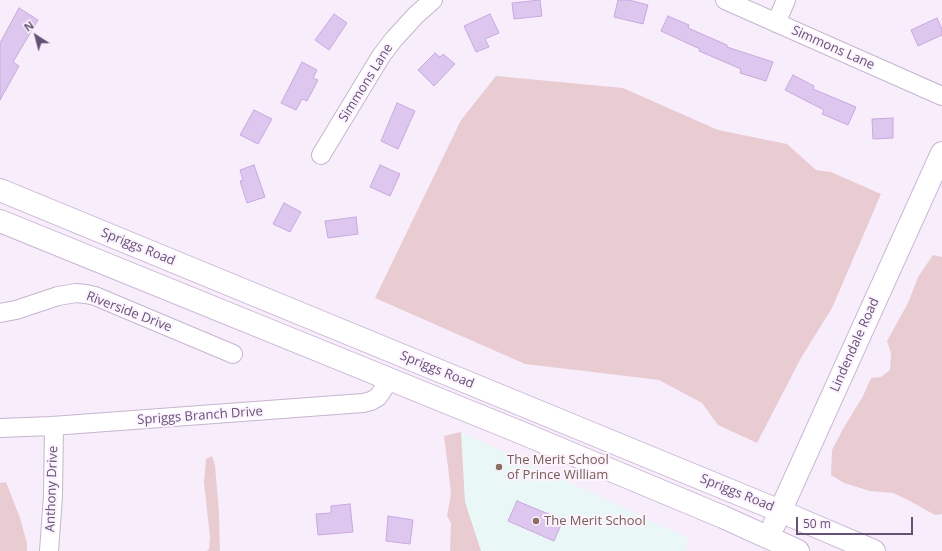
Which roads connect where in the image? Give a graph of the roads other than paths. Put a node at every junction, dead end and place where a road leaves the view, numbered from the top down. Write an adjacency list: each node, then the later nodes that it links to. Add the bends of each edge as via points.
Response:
1 (433, 0): 7 (street, Simmons Lane, via 416,15 381,56)
2 (725, 0): 4 (street, Simmons Lane)
3 (786, 0): 4 (street)
4 (776, 23): 5 (street, Simmons Lane)
5 (942, 96)
6 (942, 152): 15 (main road, Lindendale Road)
7 (321, 155)
8 (0, 190): 15 (main road, Spriggs Road)
9 (0, 221): 12 (main road, Spriggs Road)
10 (0, 313): 11 (street, Riverside Drive, via 58,296 86,294)
11 (233, 354)
12 (390, 380): 13 (street, Spriggs Branch Drive, via 378,397 364,403); 16 (main road, Spriggs Road, via 723,517)
13 (54, 426): 14 (street, Spriggs Branch Drive); 17 (street, Anthony Drive)
14 (0, 428)
15 (780, 511): 16 (main road, Lindendale Road); 19 (main road, Spriggs Road)
16 (768, 538): 18 (main road, Spriggs Road)
17 (49, 551)
18 (798, 551)
19 (874, 551)

